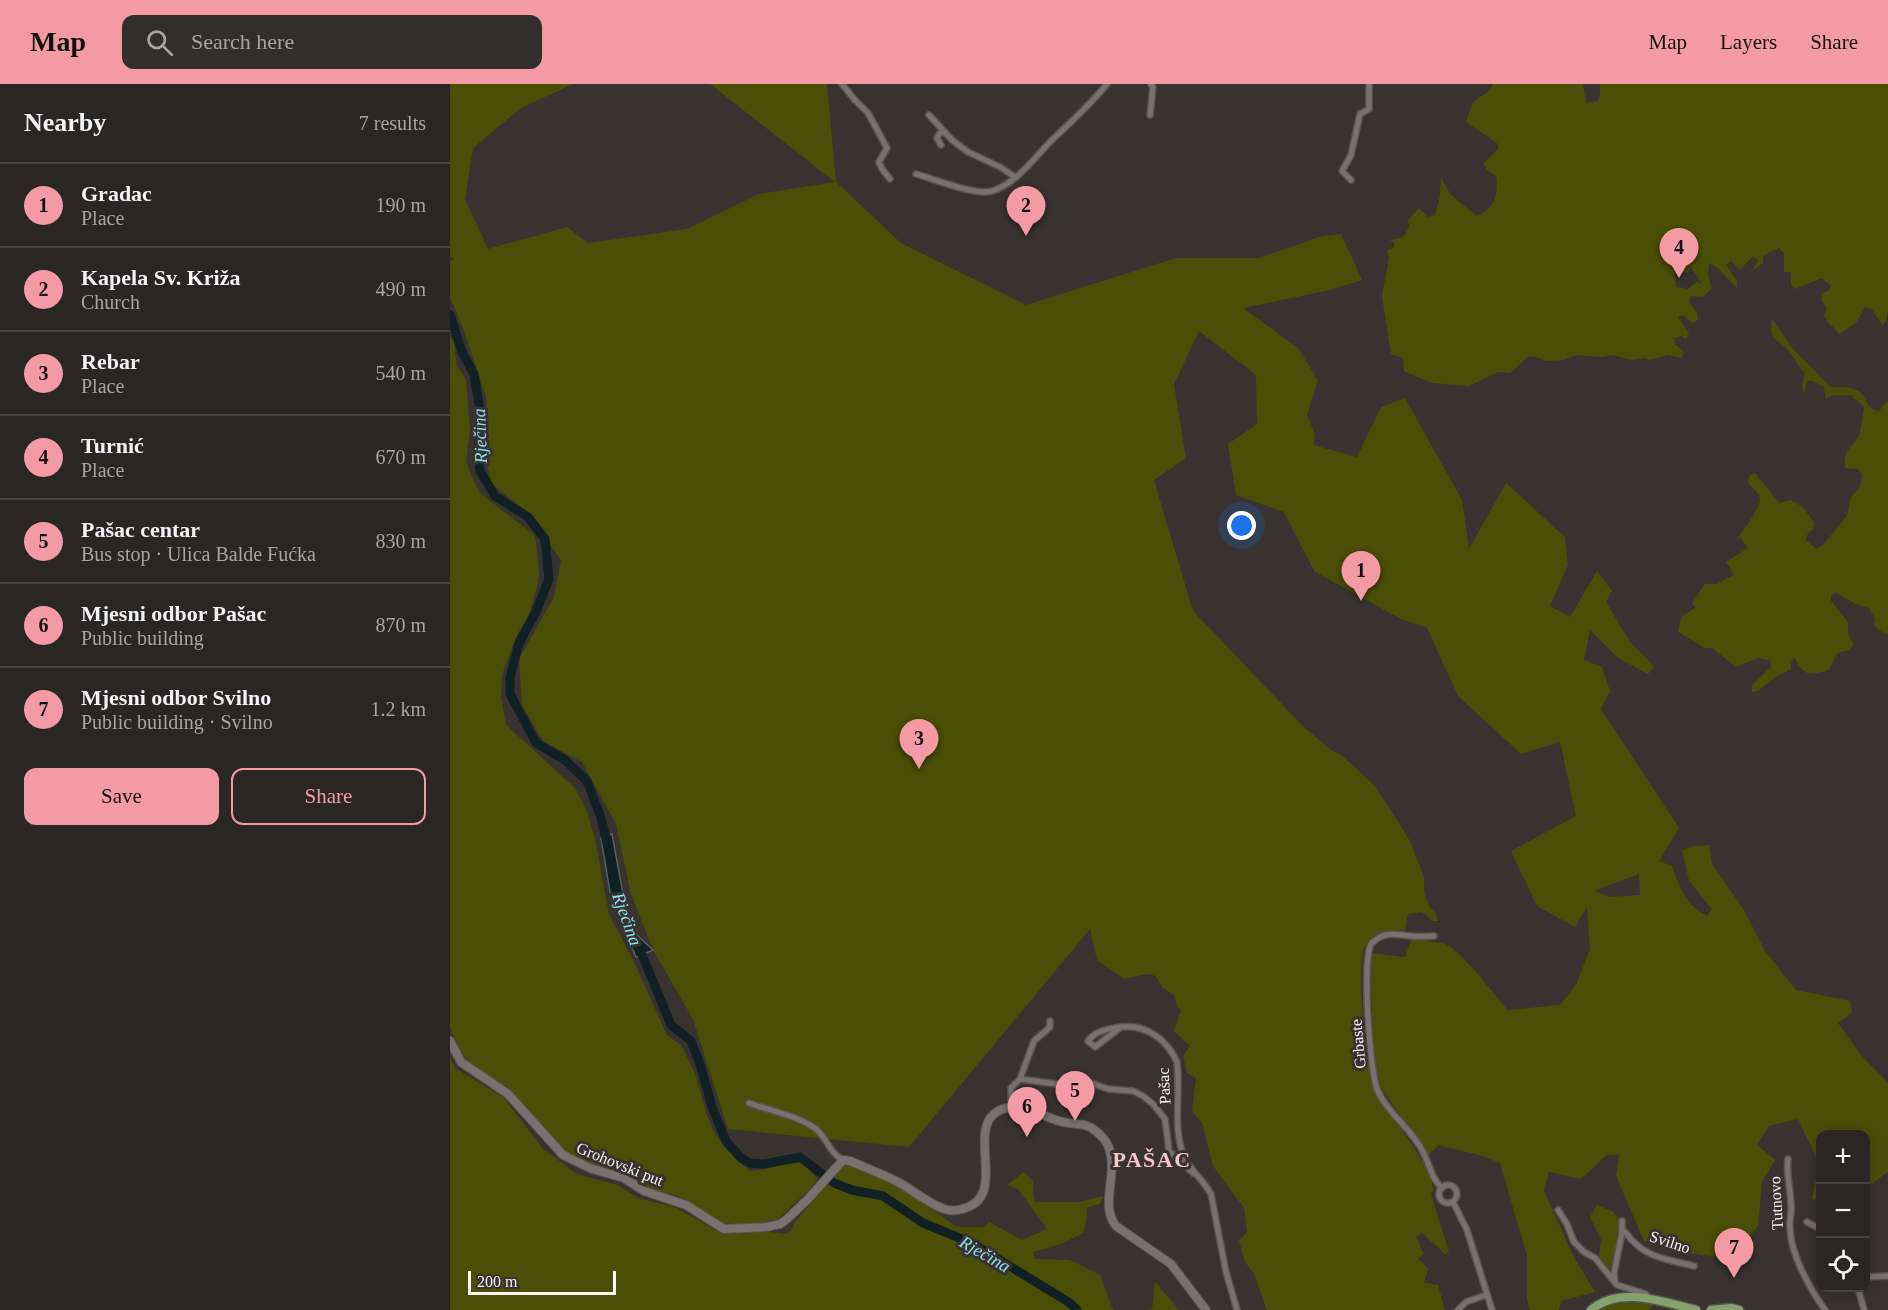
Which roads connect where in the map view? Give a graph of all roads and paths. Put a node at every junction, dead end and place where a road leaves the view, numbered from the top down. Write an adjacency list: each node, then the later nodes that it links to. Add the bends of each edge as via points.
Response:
1 (842, 84): 11 (street, via 879,132 886,148 879,162)
2 (1107, 84): 10 (street)
3 (1151, 84): 6 (street)
4 (1369, 84): 12 (street, via 1369,109 1360,114 1351,155 1342,171)
5 (929, 114): 7 (street)
6 (1150, 114)
7 (943, 132): 8 (street, via 937,138); 10 (street, via 968,152)
8 (941, 145)
9 (916, 174): 10 (street, via 980,192 992,191)
10 (1015, 177)
11 (890, 179)
12 (1351, 180)
13 (1434, 936): 23 (street, Grbaste, via 1393,933 1381,937 1368,948 1366,960 1369,1038 1377,1089 1418,1143)
14 (1050, 1021): 17 (street, via 1050,1027 1034,1041)
15 (1120, 1027): 15 (street, via 1095,1047 1088,1041 1107,1028); 22 (street, Pašac, via 1127,1025 1153,1033 1173,1054 1179,1071 1180,1139 1183,1154)
16 (450, 1041): 21 (main road, Grohovski put, via 461,1062 508,1094 563,1155 686,1205 724,1229 767,1227 787,1220)
17 (1020, 1079): 19 (street, via 1011,1088); 22 (street, Pašac, via 1064,1085 1090,1083 1143,1096 1165,1119 1169,1151)
18 (749, 1103): 21 (street, via 813,1127 825,1137)
19 (1011, 1107): 21 (main road, via 996,1112 987,1124 982,1194 977,1202 960,1210 942,1208 896,1181 850,1161); 37 (main road, via 1087,1126 1099,1134 1110,1152 1111,1220 1171,1264)
20 (1788, 1160): 45 (street, Tutnovo, via 1791,1237 1808,1283)
21 (840, 1162)
22 (1197, 1176): 38 (street, Pašac, via 1210,1194)
23 (1442, 1188): 24 (street, Grbaste, via 1443,1201); 24 (street, Grbaste, via 1455,1189)
24 (1453, 1202): 35 (street, Grbaste, via 1467,1230)
25 (1558, 1210): 33 (street, via 1574,1242 1595,1258)
26 (1622, 1221): 29 (street)
27 (1807, 1222): 28 (street, Tutnovo)
28 (1816, 1226)
29 (1622, 1233): 30 (street, Svilno, via 1649,1254); 33 (street)
30 (1694, 1266)
31 (1888, 1276): 32 (street)
32 (1870, 1277)
33 (1614, 1282): 36 (street, via 1646,1294)
34 (1859, 1292): 46 (street)
35 (1486, 1295): 39 (street, via 1466,1302); 40 (street, Grbaste)
36 (1649, 1299): 41 (main road, via 1615,1298); 42 (main road)
37 (1206, 1310)
38 (1237, 1310)
39 (1458, 1310)
40 (1492, 1310)
41 (1591, 1310)
42 (1696, 1310)
43 (1713, 1310): 44 (main road)
44 (1739, 1310)
45 (1825, 1310)
46 (1864, 1310)

